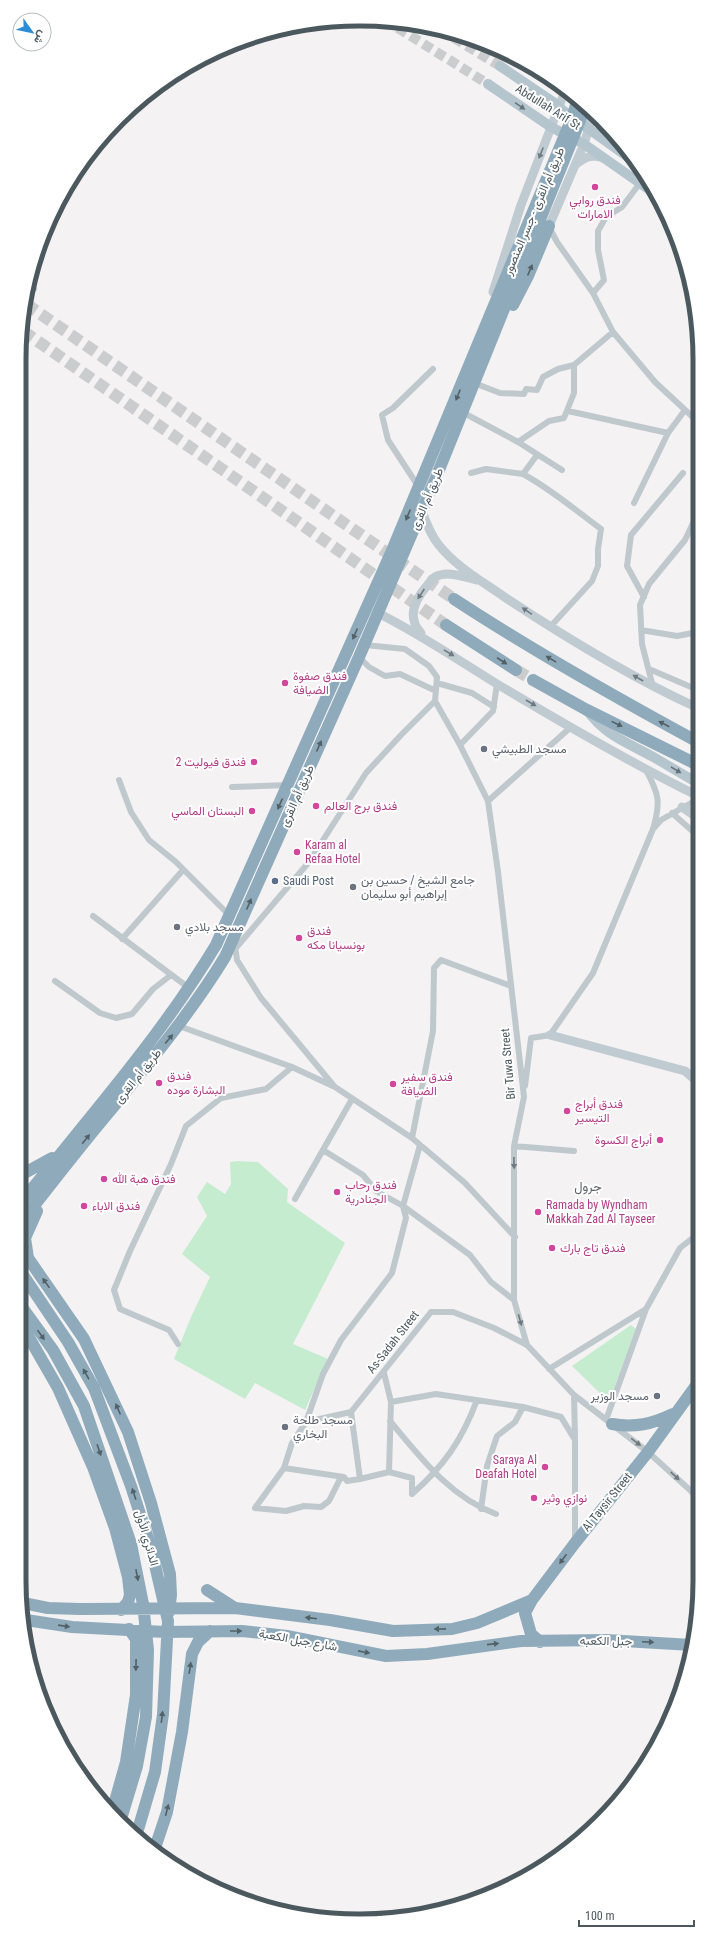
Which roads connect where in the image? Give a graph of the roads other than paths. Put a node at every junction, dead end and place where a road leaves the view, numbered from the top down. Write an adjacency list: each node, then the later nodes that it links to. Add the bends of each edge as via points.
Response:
1 (500, 66): 4 (main road)
2 (488, 84): 8 (main road, Abdullah Arif St, one-way to 8)
3 (563, 95): 4 (street)
4 (559, 106): 8 (street); 9 (main road)
5 (576, 106): 22 (highway, طريق أم القرى - جسر المنصور)
6 (583, 113): 22 (highway, طريق أم القرى - جسر المنصور)
7 (591, 121): 9 (street)
8 (551, 127): 12 (main road, Abdullah Arif St); 18 (street, one-way to 18)
9 (589, 130): 11 (main road); 12 (street)
10 (606, 136): 11 (street)
11 (608, 143): 13 (main road)
12 (584, 144): 14 (main road, Abdullah Arif St); 15 (street)
13 (616, 147)
14 (603, 158): 15 (street, via 594,155 585,157); 16 (main road, Abdullah Arif St)
15 (574, 166): 19 (street)
16 (640, 183): 17 (main road, Abdullah Arif St); 21 (street, via 622,207 606,217 598,231 598,250 604,280)
17 (644, 186)
18 (521, 205): 19 (street, via 530,197 537,195 550,203); 20 (street)
19 (551, 220): 21 (street, via 557,242); 26 (highway, one-way to 19, via 528,276)
20 (493, 292): 26 (highway)
21 (593, 293): 23 (street)
22 (493, 321): 26 (highway, طريق أم القرى)
23 (613, 332): 24 (street); 27 (street, via 655,382)
24 (574, 365): 26 (street, via 558,369 543,377 537,390 526,389 524,394 500,393); 28 (street, via 574,393)
25 (433, 369): 38 (street, via 393,408 382,415 388,440)
26 (471, 379): 29 (highway, طريق أم القرى); 38 (highway, طريق أم القرى, one-way to 38)
27 (685, 410): 30 (street); 31 (street)
28 (568, 411): 31 (street); 32 (street, via 564,418 549,421)
29 (462, 412): 32 (street); 40 (highway, طريق أم القرى)
30 (693, 417)
31 (668, 433): 39 (street)
32 (518, 442): 33 (street)
33 (537, 454): 34 (street); 37 (street)
34 (562, 470)
35 (471, 473): 37 (street, via 486,470)
36 (683, 473): 43 (street, via 631,535 627,566)
37 (523, 474): 47 (street, via 542,484 601,529 598,566 592,581)
38 (419, 488): 72 (highway, طريق أم القرى, one-way to 72)
39 (634, 504)
40 (422, 511): 42 (street, via 437,543 457,564); 45 (highway, طريق أم القرى)
41 (693, 525): 43 (street, via 685,540 649,584)
42 (482, 581): 47 (street, one-way to 42); 50 (street, one-way to 50, via 448,574 434,577 420,594 412,614 414,625)
43 (644, 597): 48 (street, via 640,605)
44 (454, 599): 66 (highway, one-way to 44, via 597,687)
45 (378, 613): 50 (street); 51 (highway, طريق أم القرى)
46 (446, 625): 53 (highway, one-way to 53)
47 (550, 627): 58 (street, one-way to 47)
48 (641, 630): 49 (street, via 677,636); 54 (street)
49 (693, 633)
50 (427, 640): 57 (street, one-way to 57)
51 (365, 645): 52 (highway, طريق أم القرى); 56 (street, via 405,649 429,666)
52 (359, 657): 60 (street, via 384,676 400,674); 86 (highway, طريق أم القرى, one-way to 52)
53 (516, 670)
54 (648, 670): 58 (street); 59 (street)
55 (533, 680): 64 (highway)
56 (437, 683): 60 (street); 63 (street, via 472,693)
57 (497, 684): 63 (street); 65 (street, one-way to 65)
58 (653, 687): 62 (street)
59 (693, 688)
60 (436, 691): 61 (street)
61 (435, 701): 67 (street, Bir Tuwa Street); 86 (street, via 366,773 309,862)
62 (693, 706)
63 (494, 707): 67 (street)
64 (587, 710): 68 (highway, one-way to 68); 71 (main road, one-way to 71, via 595,721 616,738)
65 (571, 727): 69 (street); 75 (street)
66 (693, 738)
67 (460, 745): 75 (street, Bir Tuwa Street)
68 (693, 763)
69 (645, 768): 74 (street); 80 (street, via 657,791 657,814)
70 (119, 780): 82 (street, via 131,812 149,840)
71 (693, 780)
72 (288, 785): 73 (street); 83 (highway, طريق أم القرى, one-way to 83)
73 (232, 787)
74 (693, 795)
75 (488, 801): 89 (street, Bir Tuwa Street)
76 (693, 801): 77 (street)
77 (682, 807): 78 (street); 79 (street)
78 (672, 813): 80 (street); 81 (street)
79 (693, 815)
80 (653, 829): 92 (street, via 593,973)
81 (693, 832)
82 (183, 870): 83 (street); 85 (street)
83 (229, 915): 86 (highway); 90 (highway, طريق أم القرى, via 216,945)
84 (93, 916): 85 (street)
85 (122, 939): 87 (street)
86 (234, 944): 91 (highway, طريق أم القرى); 95 (street, via 237,960 261,998)
87 (172, 975): 88 (street, via 153,989 132,1014 116,1018 100,1013); 90 (street)
88 (55, 981)
89 (511, 986): 96 (street, Bir Tuwa Street); 98 (street, via 441,960 434,968 433,1031)
90 (190, 988): 103 (highway, طريق أم القرى)
91 (179, 1026): 93 (street); 103 (highway, طريق أم القرى, one-way to 91)
92 (550, 1035): 94 (street, via 685,1071); 96 (street, via 531,1038)
93 (292, 1067): 95 (street); 118 (street, via 266,1089 221,1098 186,1126 172,1164 130,1251 114,1290 120,1309 169,1330)
94 (693, 1078)
95 (335, 1087): 97 (street)
96 (524, 1097): 100 (street, Bir Tuwa Street)
97 (352, 1099): 98 (street); 101 (street)
98 (412, 1138): 99 (street)
99 (420, 1145): 107 (street); 110 (street, via 465,1183)
100 (514, 1146): 102 (street); 110 (street, Bir Tuwa Street, one-way to 110)
101 (323, 1150): 106 (street); 107 (street, via 364,1175 376,1191)
102 (574, 1151)
103 (67, 1154): 104 (highway); 105 (highway, طريق أم القرى); 108 (highway, طريق أم القرى); 109 (highway, one-way to 103, via 33,1216)
104 (26, 1173)
105 (26, 1198)
106 (295, 1199)
107 (403, 1206): 114 (street, via 470,1255 491,1282); 130 (street, via 406,1218 392,1273 341,1340 323,1374)
108 (26, 1215)
109 (26, 1235)
110 (515, 1236): 114 (street, Bir Tuwa Street)
111 (693, 1238): 115 (street, via 680,1248)
112 (26, 1245): 150 (highway, one-way to 112, via 170,1574 128,1432 84,1339 28,1258)
113 (26, 1279): 150 (highway, الدائري الأول, one-way to 113, via 152,1548 94,1388 68,1342)
114 (514, 1300): 119 (street, Bir Tuwa Street, one-way to 119)
115 (646, 1309): 120 (street); 131 (street)
116 (26, 1313): 157 (highway, الدائري الأول, one-way to 157, via 53,1350 84,1406 131,1544 143,1604 148,1650 146,1717 140,1753)
117 (26, 1332): 147 (highway, via 74,1422 115,1528 130,1595)
118 (178, 1344)
119 (528, 1345): 120 (street, Bir Tuwa Street); 121 (street, As-Sadah Street, via 453,1312 431,1312)
120 (549, 1368): 123 (street, Bir Tuwa Street)
121 (384, 1373): 125 (street); 127 (street, As-Sadah Street)
122 (693, 1389): 128 (highway, Al Taysir Street)
123 (574, 1395): 131 (street, Bir Tuwa Street); 132 (street)
124 (477, 1400): 125 (street, via 436,1394); 126 (street); 136 (street, via 456,1446)
125 (391, 1402): 129 (street)
126 (523, 1407): 132 (street, via 561,1417); 140 (street, via 515,1422 497,1436 487,1466)
127 (351, 1412): 130 (street); 138 (street)
128 (674, 1413): 131 (highway, via 642,1426); 133 (highway, Al Taysir Street)
129 (390, 1421): 135 (street); 136 (street)
130 (306, 1422): 134 (street, via 292,1443)
131 (609, 1422): 133 (street, Bir Tuwa Street, one-way to 133)
132 (575, 1440): 142 (street)
133 (648, 1452): 139 (street, Bir Tuwa Street, one-way to 139); 142 (highway, Al Taysir Street)
134 (284, 1468): 137 (street); 137 (street, via 255,1508 286,1511 304,1506 321,1507 329,1501)
135 (389, 1472): 136 (street, via 412,1478 412,1494); 138 (street)
136 (435, 1474): 140 (street)
137 (341, 1477): 138 (street, via 347,1481)
138 (360, 1479)
139 (693, 1493)
140 (481, 1508): 141 (street)
141 (496, 1514)
142 (575, 1543): 144 (highway, Al Taysir Street, one-way to 144)
143 (207, 1590): 146 (highway)
144 (532, 1600): 148 (highway, Al Taysir Street); 154 (highway, via 525,1613 530,1634)
145 (27, 1604): 147 (highway, شارع جبل الكعبة, via 48,1608)
146 (235, 1608): 147 (highway, شارع جبل الكعبة); 148 (highway, شارع جبل الكعبة, one-way to 146, via 477,1623 452,1629 393,1631)
147 (121, 1610)
148 (504, 1612)
149 (29, 1620): 151 (highway, شارع جبل الكعبة, one-way to 151, via 72,1627)
150 (168, 1621): 158 (highway, الدائري الأول, one-way to 150, via 155,1772 163,1714)
151 (129, 1629): 152 (highway, شارع جبل الكعبة, via 165,1632); 156 (highway, one-way to 156, via 136,1639 136,1695 126,1762)
152 (210, 1631): 153 (highway, شارع جبل الكعبة, one-way to 153, via 242,1631 288,1636 386,1656 427,1654); 159 (highway, one-way to 152, via 168,1812 192,1654 198,1642)
153 (521, 1641): 154 (highway, جبل الكعبه)
154 (540, 1642): 155 (highway, جبل الكعبه, one-way to 155, via 606,1640)
155 (687, 1645)
156 (114, 1805)
157 (122, 1814)
158 (138, 1829)
159 (156, 1845)

